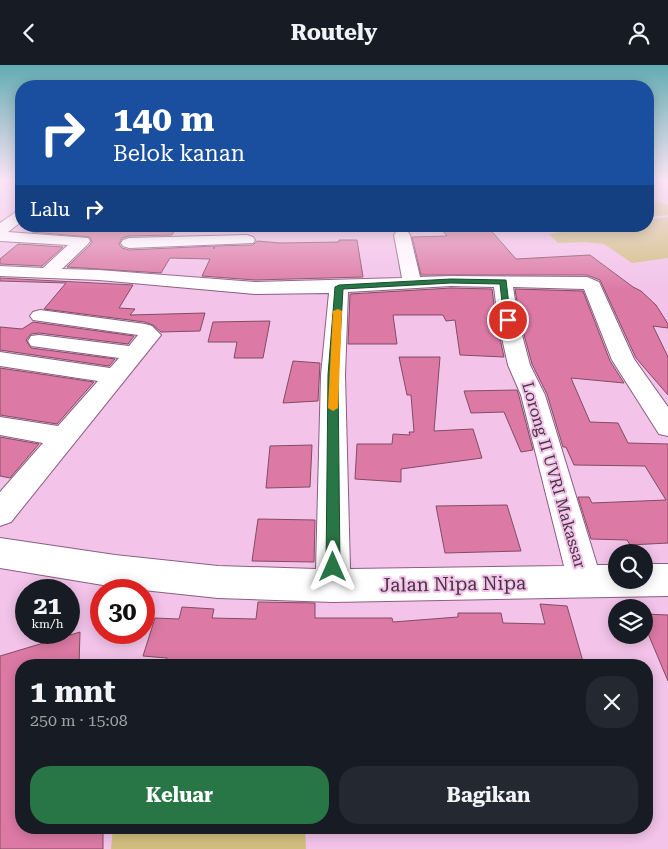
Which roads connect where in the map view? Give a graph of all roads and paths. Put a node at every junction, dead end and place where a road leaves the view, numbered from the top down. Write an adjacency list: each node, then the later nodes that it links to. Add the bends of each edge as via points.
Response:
1 (15, 220): 2 (street)
2 (0, 231)
3 (402, 235): 10 (street)
4 (0, 236): 8 (street, via 87,236)
5 (247, 241): 6 (street, via 130,238)
6 (109, 265): 8 (street); 11 (street, via 255,288)
7 (0, 271): 8 (street)
8 (47, 274)
9 (504, 282): 10 (street); 18 (street, via 591,284 623,360); 23 (street, Lorong II UVRI Makassar, via 508,320 519,365 533,395)
10 (412, 283): 11 (street)
11 (339, 287): 24 (street, via 333,375)
12 (40, 315): 14 (street, via 148,331 150,335)
13 (39, 341): 14 (street)
14 (135, 353): 16 (street)
15 (0, 359): 16 (street)
16 (115, 376): 19 (street)
17 (0, 426): 19 (street)
18 (668, 427)
19 (65, 437): 20 (street)
20 (0, 513)
21 (0, 553): 24 (street, Jalan Nipa Nipa, via 115,571 218,582)
22 (668, 580): 23 (street, Jalan Nipa Nipa)
23 (585, 581): 24 (street, Jalan Nipa Nipa)
24 (333, 586)

